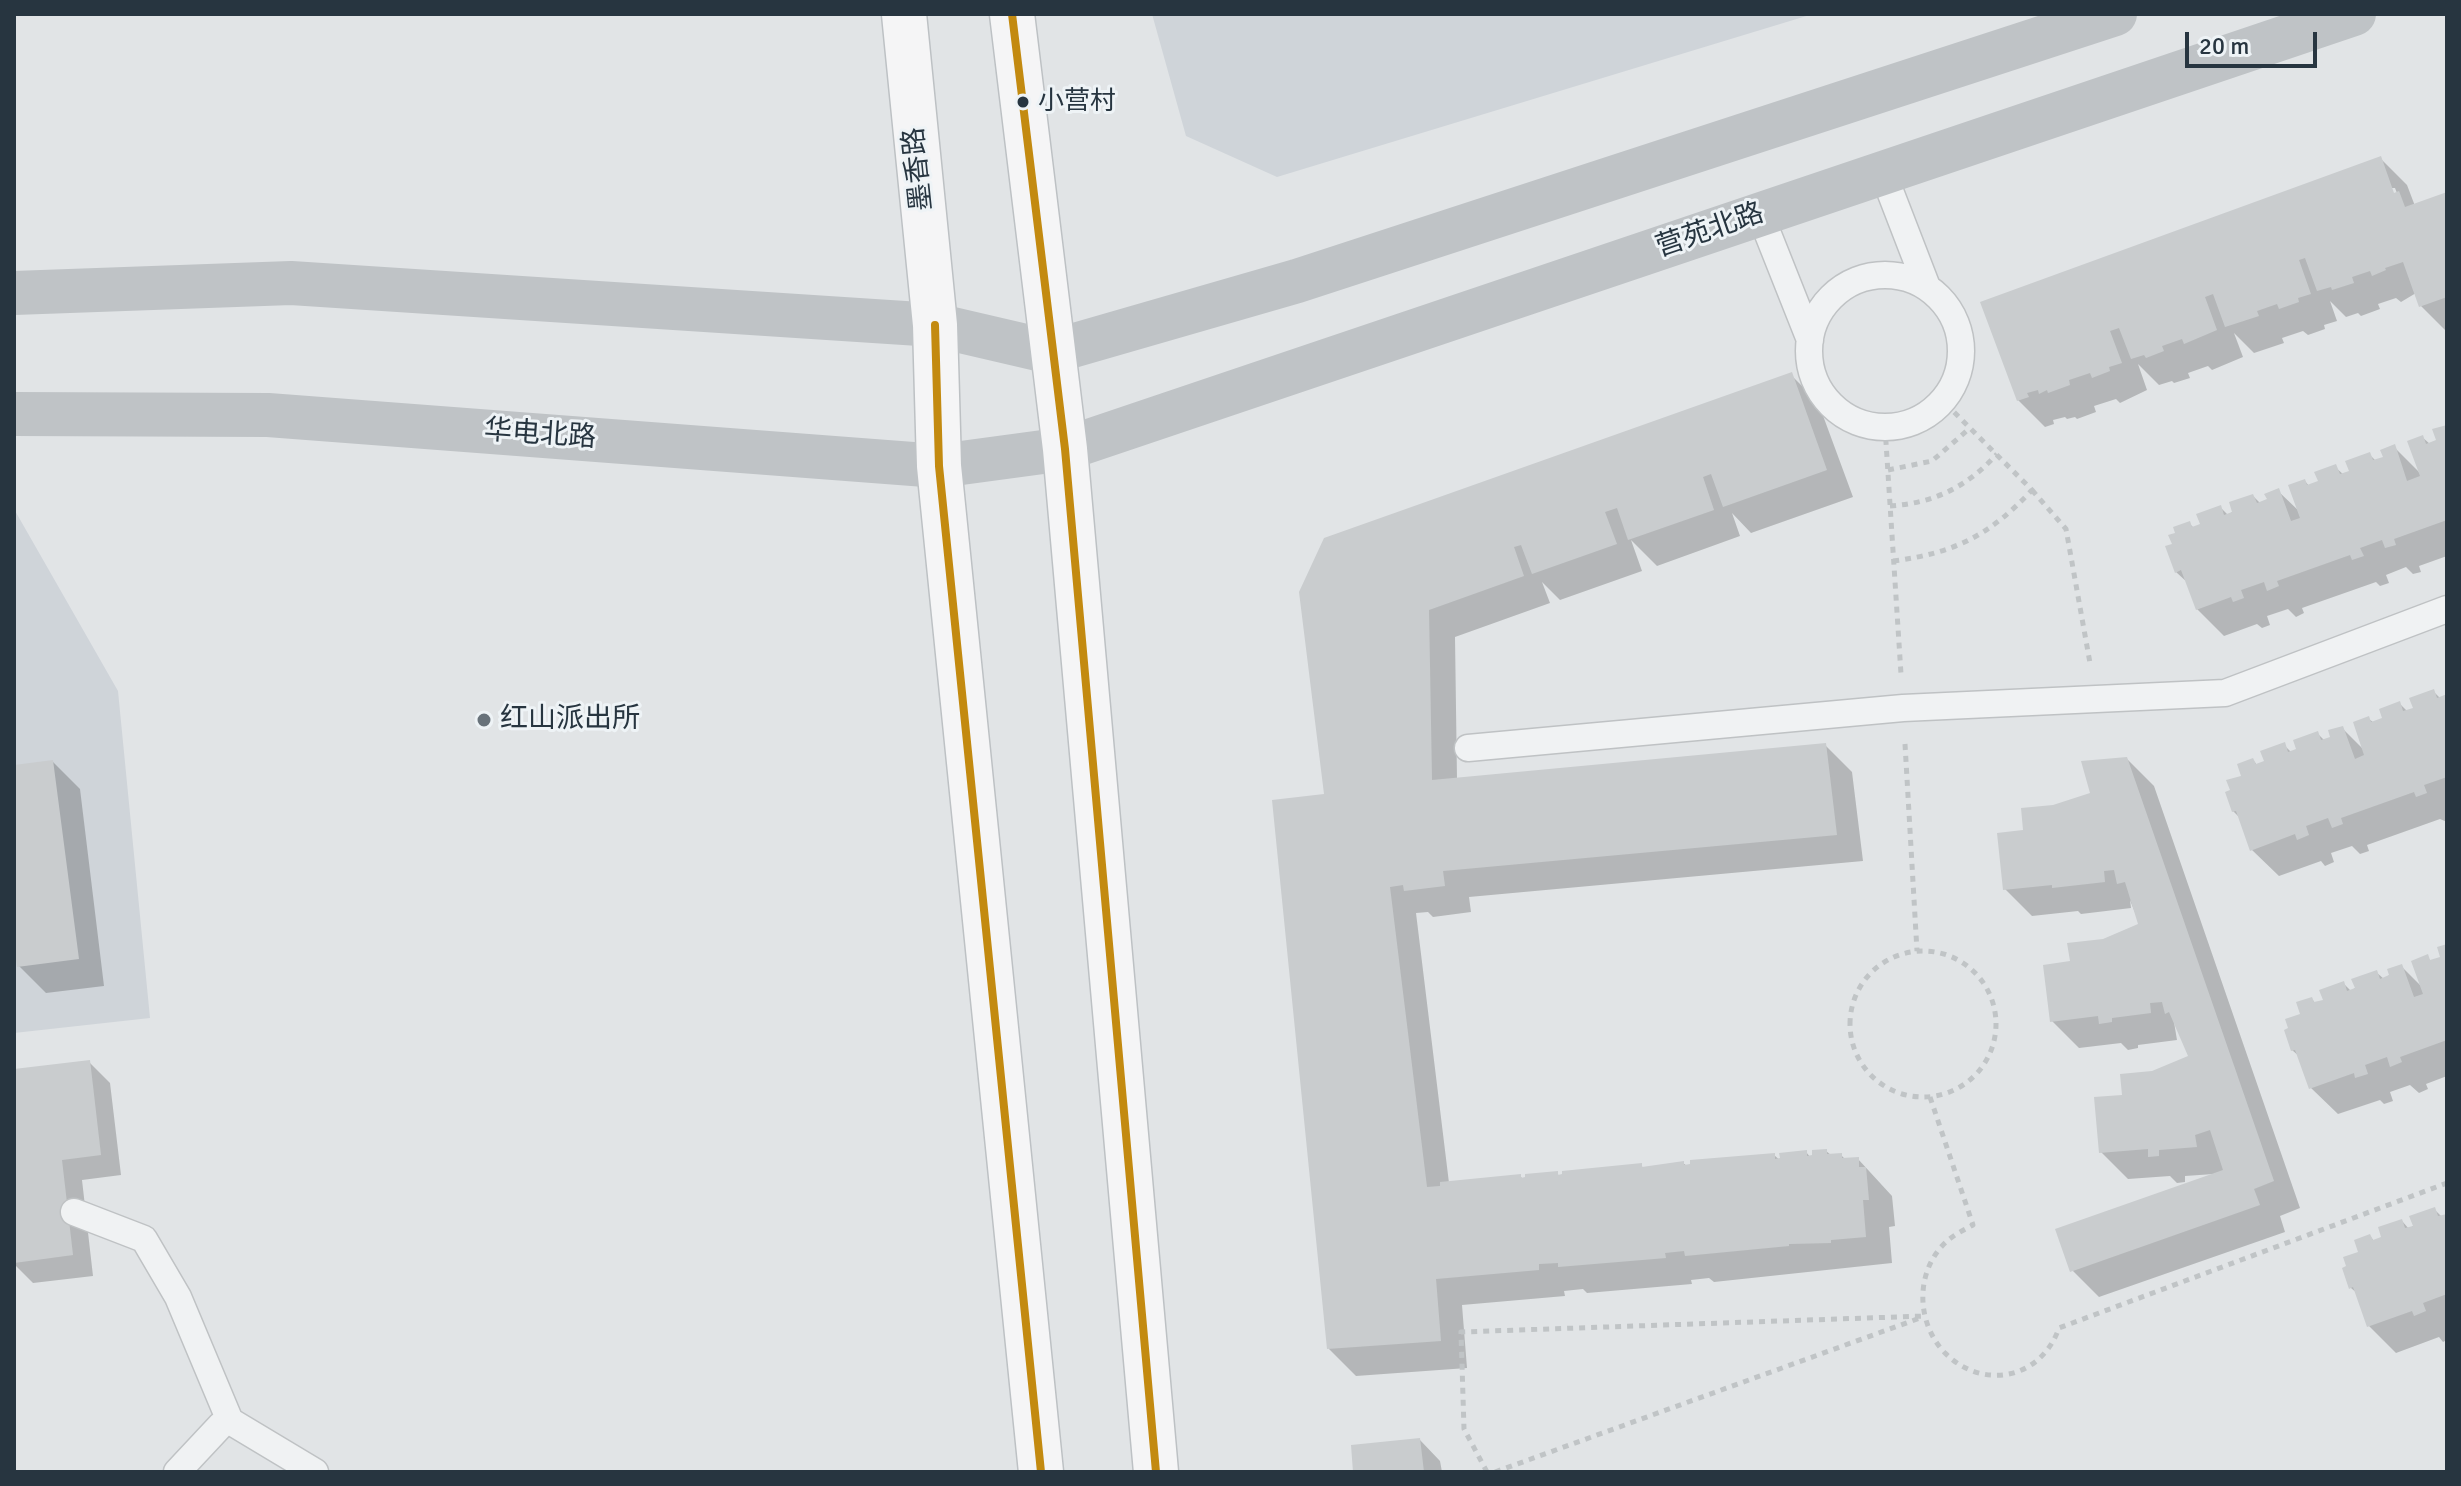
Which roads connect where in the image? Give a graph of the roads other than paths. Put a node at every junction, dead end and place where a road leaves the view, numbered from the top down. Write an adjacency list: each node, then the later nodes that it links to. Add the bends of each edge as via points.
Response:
1 (904, 14): 9 (main road, 墨香路)
2 (1012, 14): 11 (main road)
3 (2115, 14): 11 (main road, via 1297,281)
4 (2354, 14): 5 (main road, 营苑北路)
5 (1883, 173): 6 (main road, 营苑北路); 7 (lane)
6 (1760, 214): 10 (lane); 13 (main road, 营苑北路)
7 (1927, 287): 10 (lane, via 1886,274 1844,287 1816,319); 10 (lane, via 1956,320 1961,362 1943,401 1907,425 1863,424 1827,400 1809,361)
8 (14, 293): 9 (main road, via 291,283)
9 (935, 325): 11 (main road); 14 (main road, 墨香路)
10 (1810, 340)
11 (1051, 352): 13 (main road)
12 (14, 414): 14 (main road, 华电北路, via 268,415)
13 (1065, 449): 14 (main road, 华电北路); 22 (main road)
14 (939, 466): 21 (main road, 墨香路)
15 (2447, 609): 16 (lane, via 2225,693 1903,708)
16 (1468, 748)
17 (74, 1212): 20 (lane, via 144,1239 178,1297 230,1421)
18 (221, 1425): 19 (lane)
19 (177, 1472)
20 (315, 1472)
21 (1041, 1472)
22 (1156, 1472)

